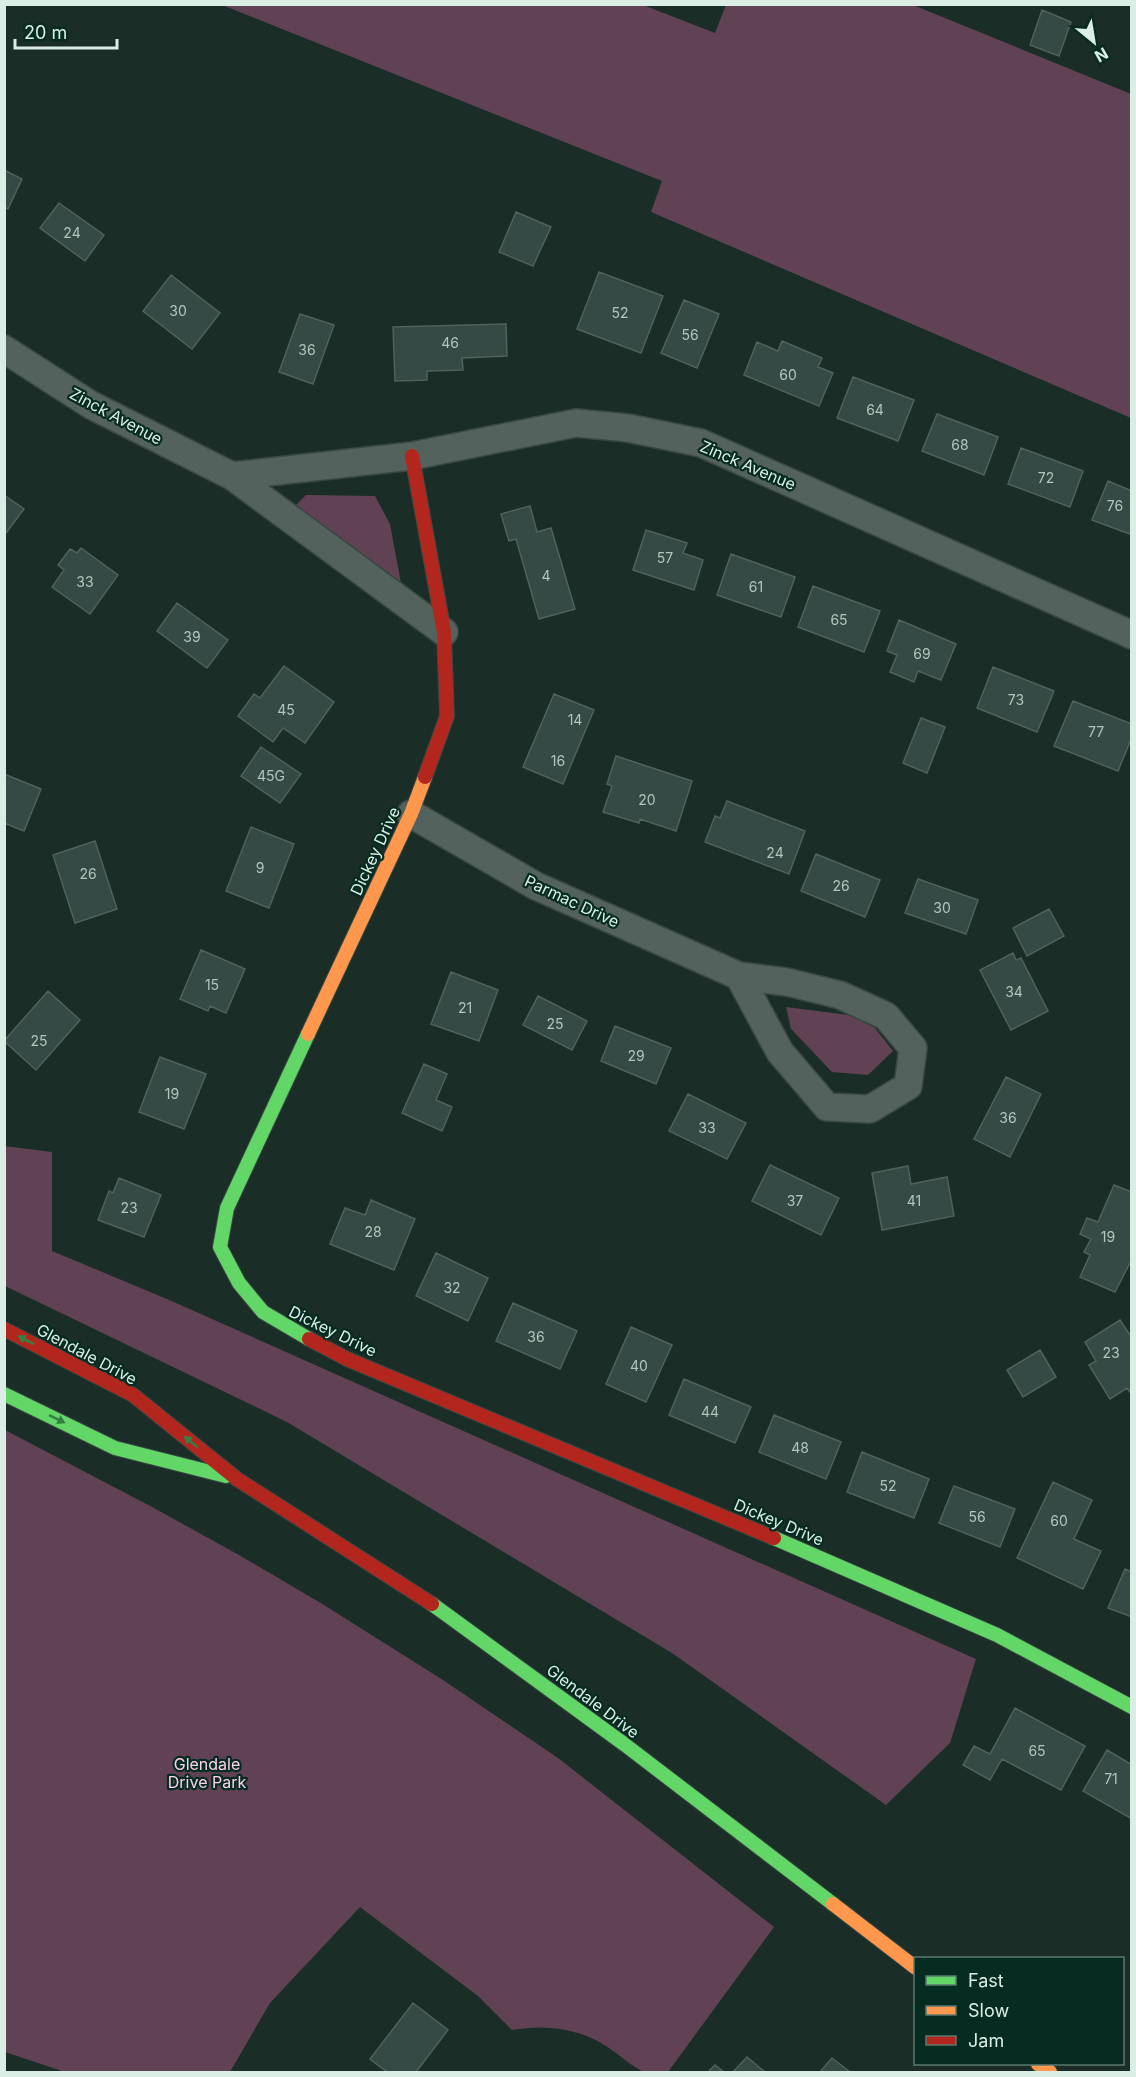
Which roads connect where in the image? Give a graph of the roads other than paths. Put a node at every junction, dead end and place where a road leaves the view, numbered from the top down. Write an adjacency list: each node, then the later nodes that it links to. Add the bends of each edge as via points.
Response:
1 (4, 349): 3 (street, Zinck Avenue, via 91,405)
2 (412, 456): 3 (street, Zinck Avenue); 4 (street, Dickey Drive); 5 (street, Zinck Avenue, via 576,423 628,428 701,443)
3 (232, 476): 4 (street, Zinck Avenue)
4 (444, 632): 6 (street, Dickey Drive, via 447,716)
5 (1131, 635)
6 (411, 814): 7 (street, Parmac Drive, via 536,886); 11 (street, Dickey Drive, via 226,1208 220,1247 245,1290 263,1312 347,1359 997,1635)
7 (739, 976): 7 (street, Parmac Drive, via 780,1052 826,1107 870,1109 908,1086 913,1047 886,1016 840,995)
8 (4, 1329): 10 (street, Glendale Drive, one-way to 8, via 133,1395)
9 (4, 1394): 10 (street, Glendale Drive, one-way to 10, via 115,1448)
10 (237, 1479): 12 (street, Glendale Drive, via 450,1616)
11 (1131, 1707)
12 (914, 1967)

